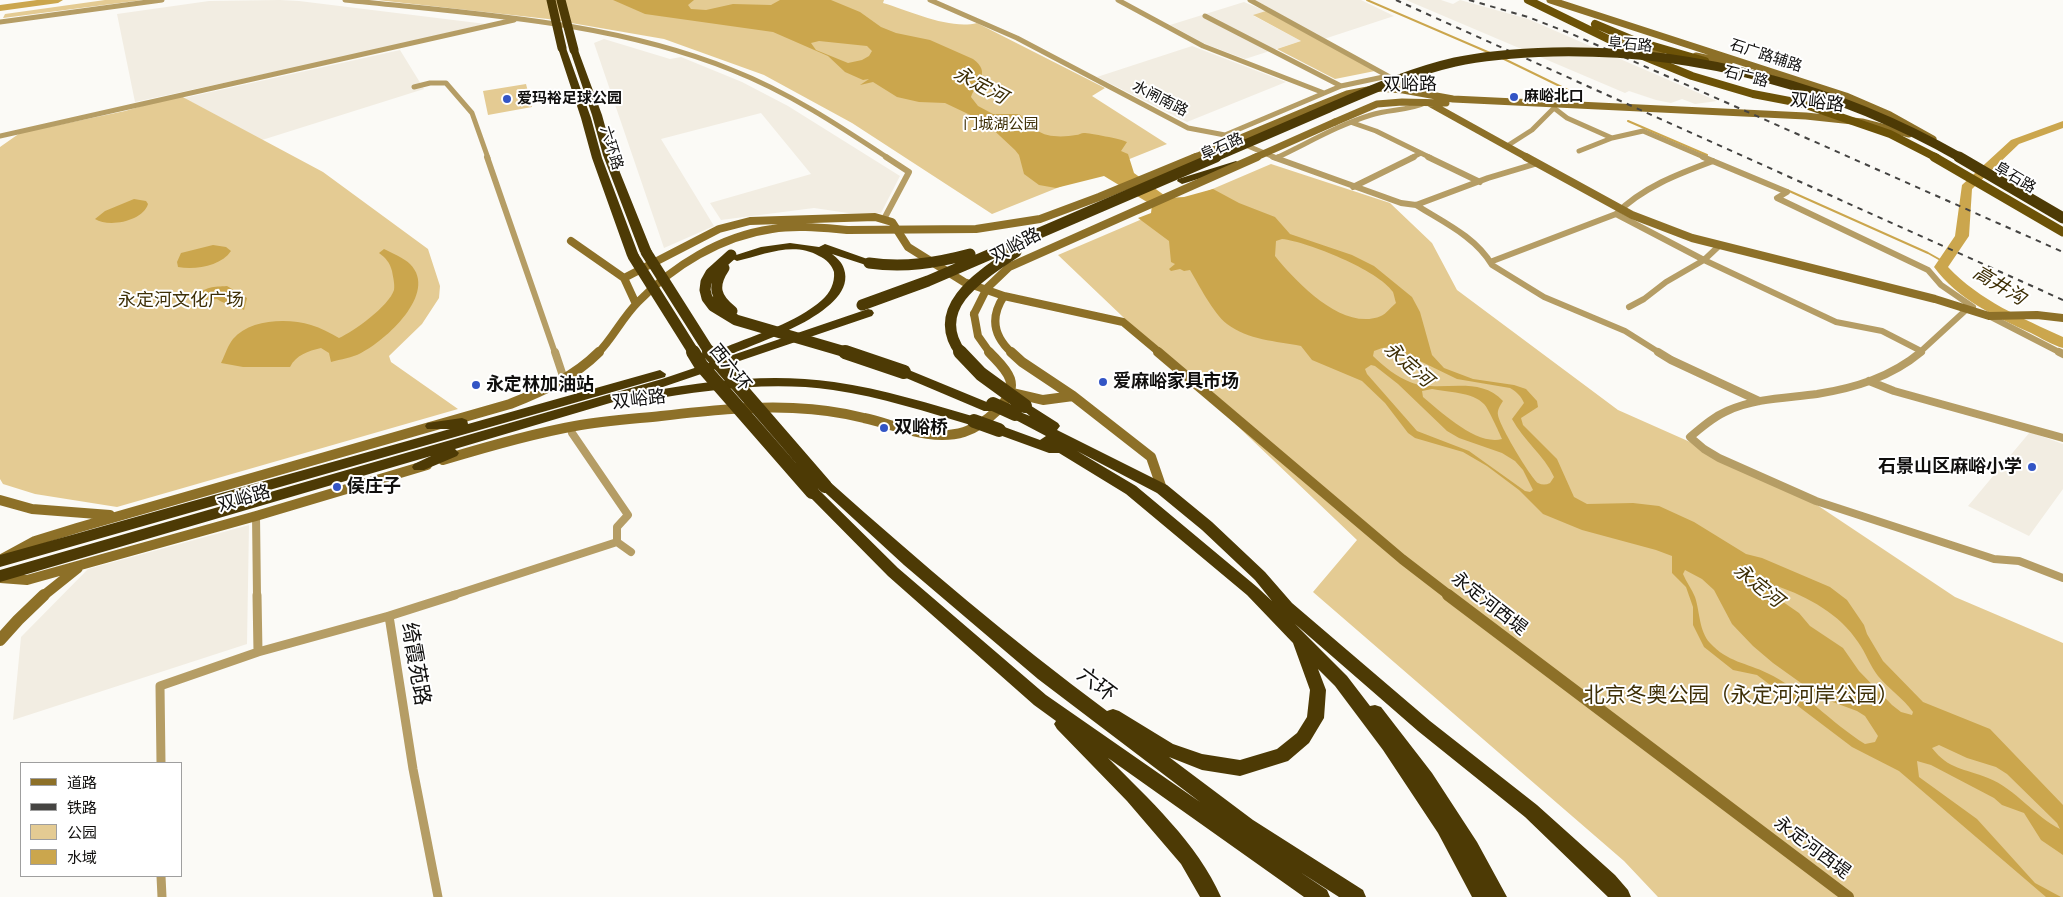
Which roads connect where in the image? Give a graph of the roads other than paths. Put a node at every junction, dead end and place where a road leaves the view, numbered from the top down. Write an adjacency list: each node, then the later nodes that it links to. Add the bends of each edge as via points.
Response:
1 (162, 0): 14 (street)
2 (345, 0): 13 (street)
3 (551, 0): 49 (highway, 六环路, bridge, via 562,48 597,158)
4 (561, 0): 79 (highway, 西六环, bridge, via 608,155 646,252 714,360)
5 (930, 0): 28 (street, 水闸南路, via 1017,38 1188,128)
6 (1118, 0): 21 (street, via 1203,46)
7 (1250, 0): 16 (street)
8 (1521, 0): 15 (street, 石广路辅路, via 1604,39)
9 (1528, 0): 45 (main road, 石广路, bridge, via 1642,56 1692,76 1753,94 1800,103 1890,134)
10 (1542, 0): 19 (main road, 石广路, bridge, via 1633,40)
11 (1550, 0): 15 (street, 石广路辅路)
12 (1205, 16): 17 (street)
13 (518, 19): 26 (street); 44 (street, via 582,29 674,50 745,76 801,103 909,172)
14 (0, 22)
15 (1739, 63): 25 (street, 石广路辅路, via 1854,101 1902,124); 34 (street, 石广路辅路, via 1875,108)
16 (1388, 76): 17 (street); 20 (street)
17 (1341, 86): 21 (street)
18 (414, 87): 66 (street, via 446,83 472,114)
19 (1796, 87): 37 (highway, 阜石路, bridge, via 1722,69 1661,59 1581,52 1509,54 1448,64 1389,82); 43 (highway, 阜石路, bridge, via 1868,113 1928,140)
20 (1418, 92): 22 (street); 25 (street, 双峪路, via 1453,99 1806,116); 28 (street, 双峪路, bridge, via 1354,91)
21 (1324, 93): 28 (street)
22 (1427, 102): 23 (street, 双峪路); 24 (street, via 1416,108 1381,112); 29 (street); 31 (street, 双峪路, bridge, via 1377,104)
23 (1554, 108): 27 (street, via 1567,118); 29 (street, via 1545,120); 45 (street, 双峪路, bridge, via 1806,119 1866,128 1904,141 1965,171)
24 (1353, 124): 32 (street, via 1376,131); 33 (street)
25 (1892, 129): 34 (street, 双峪路, via 1934,143)
26 (0, 136)
27 (1612, 138): 30 (street); 35 (street, via 1644,131)
28 (1227, 139): 33 (street, 水闸南路); 37 (highway, bridge); 55 (street, 双峪路, bridge, via 1091,200 1040,219 976,229 905,231 804,227 743,235 718,244 690,260 670,273)
29 (1506, 146): 36 (street)
30 (1579, 151)
31 (1263, 154): 38 (highway, bridge); 68 (street, 双峪路, bridge, via 1009,267 991,281 980,296 974,314 975,328 982,344 1007,372)
32 (1421, 154): 39 (street); 40 (street)
33 (1276, 158): 40 (street, 水闸南路)
34 (1963, 158): 43 (street, 双峪路, bridge)
35 (1713, 161): 42 (street, via 1649,189); 60 (street, via 1787,192 1777,198 1928,270 1941,286 1965,304)
36 (1538, 163): 39 (street); 42 (street)
37 (1186, 169): 48 (highway, 双峪路, bridge)
38 (1182, 181): 45 (highway, 阜石路, bridge, via 1397,87 1438,73 1515,58 1588,56 1695,68 1762,83 1832,104 1922,142); 48 (highway, 双峪路)
39 (1480, 182): 41 (street)
40 (1353, 187): 41 (street, 水闸南路)
41 (1416, 205): 52 (street, via 1464,237)
42 (1619, 212): 47 (street); 51 (street); 52 (street)
43 (2063, 218)
44 (884, 219): 53 (street, via 750,221 718,230); 54 (street, via 892,222 908,247 926,259 964,282)
45 (2063, 229)
46 (570, 241): 53 (street)
47 (1720, 245): 51 (street); 58 (street)
48 (1015, 247): 50 (highway, bridge, via 916,266 868,263 816,244 794,241 761,244); 57 (highway, 双峪路, bridge); 72 (highway, bridge, via 959,297 952,309 950,322 958,351)
49 (633, 256): 79 (highway, 西六环, bridge, via 701,365)
50 (734, 256): 63 (highway, via 772,247 808,248 834,260 840,270 840,282 834,295 804,316); 72 (highway, bridge, via 709,274 706,284 705,294 710,305 720,313 906,370 991,406)
51 (1704, 260): 56 (street); 64 (street, via 1836,322 1882,331)
52 (1490, 262): 70 (street, via 1544,297 1625,330 1671,360)
53 (624, 278): 55 (street)
54 (1004, 296): 69 (street, via 997,307 995,327 1004,345 1022,362); 107 (street, 永定河西堤, via 1123,322 1402,559)
55 (636, 304): 66 (street, 双峪路, via 600,351 579,370)
56 (1629, 307)
57 (865, 309): 63 (highway, 双峪路); 71 (highway, 双峪路, via 666,382)
58 (1967, 309): 60 (street); 64 (street)
59 (2037, 315): 60 (street); 61 (street); 62 (street)
60 (1989, 316): 65 (street)
61 (2063, 318)
62 (2063, 326)
63 (730, 350): 73 (highway, 双峪路)
64 (1921, 351): 67 (street, via 1903,366)
65 (2063, 354)
66 (564, 378): 74 (street, 双峪路, via 542,392 510,404)
67 (1869, 381): 70 (street, via 1816,394); 76 (street, via 1894,391)
68 (1010, 392): 69 (street, via 1055,401); 75 (street, 双峪路, via 988,419 971,430 956,434 929,434 850,414 773,407 704,411)
69 (1073, 396): 80 (street, via 1151,457)
70 (1759, 401): 89 (street, via 1736,406 1710,418 1690,437 1719,458 1816,501 1994,559 2019,561)
71 (571, 411): 73 (highway, 双峪路); 77 (highway, bridge, via 689,388 761,383 831,386 868,392)
72 (1017, 413): 77 (highway); 77 (highway)
73 (501, 425): 74 (highway); 78 (highway); 86 (highway, 双峪路); 88 (highway, 双峪路)
74 (432, 426): 82 (street, 双峪路)
75 (571, 427): 78 (street, 双峪路); 84 (street, via 628,514 617,526)
76 (2063, 438)
77 (1089, 458): 80 (highway); 92 (highway, via 1252,591)
78 (419, 467): 83 (street, 双峪路)
79 (818, 489): 95 (highway, 六环); 96 (highway, via 893,572)
80 (1162, 489): 90 (highway, via 1260,576)
81 (0, 500): 82 (street, via 32,508)
82 (116, 516): 86 (street, 双峪路, via 35,541)
83 (256, 516): 87 (street, 双峪路); 94 (street)
84 (617, 542): 85 (street); 91 (street)
85 (631, 552)
86 (0, 560)
87 (96, 560): 88 (street, 双峪路, via 27,580); 93 (street, via 81,566 46,594 11,625)
88 (0, 577)
89 (2063, 578)
90 (1286, 607): 105 (highway, via 1399,741 1455,822); 106 (highway, via 1531,811)
91 (389, 616): 94 (street, 绮霞苑路); 100 (street, 绮霞苑路, via 413,769)
92 (1299, 638): 95 (highway, via 1318,690 1315,718 1303,738 1282,755 1240,768 1202,762 1167,749); 104 (highway, via 1341,680 1389,745 1445,827)
93 (0, 640)
94 (258, 652): 97 (street, 绮霞苑路, via 160,686)
95 (1044, 674): 103 (highway, 六环, via 1246,826)
96 (1040, 700): 101 (highway, via 1133,795 1188,858); 102 (highway)
97 (161, 762)
98 (162, 877): 99 (street)
99 (162, 897)
100 (438, 897)
101 (1211, 897)
102 (1320, 897)
103 (1356, 897)
104 (1482, 897)
105 (1497, 897)
106 (1621, 897)
107 (1848, 897)

